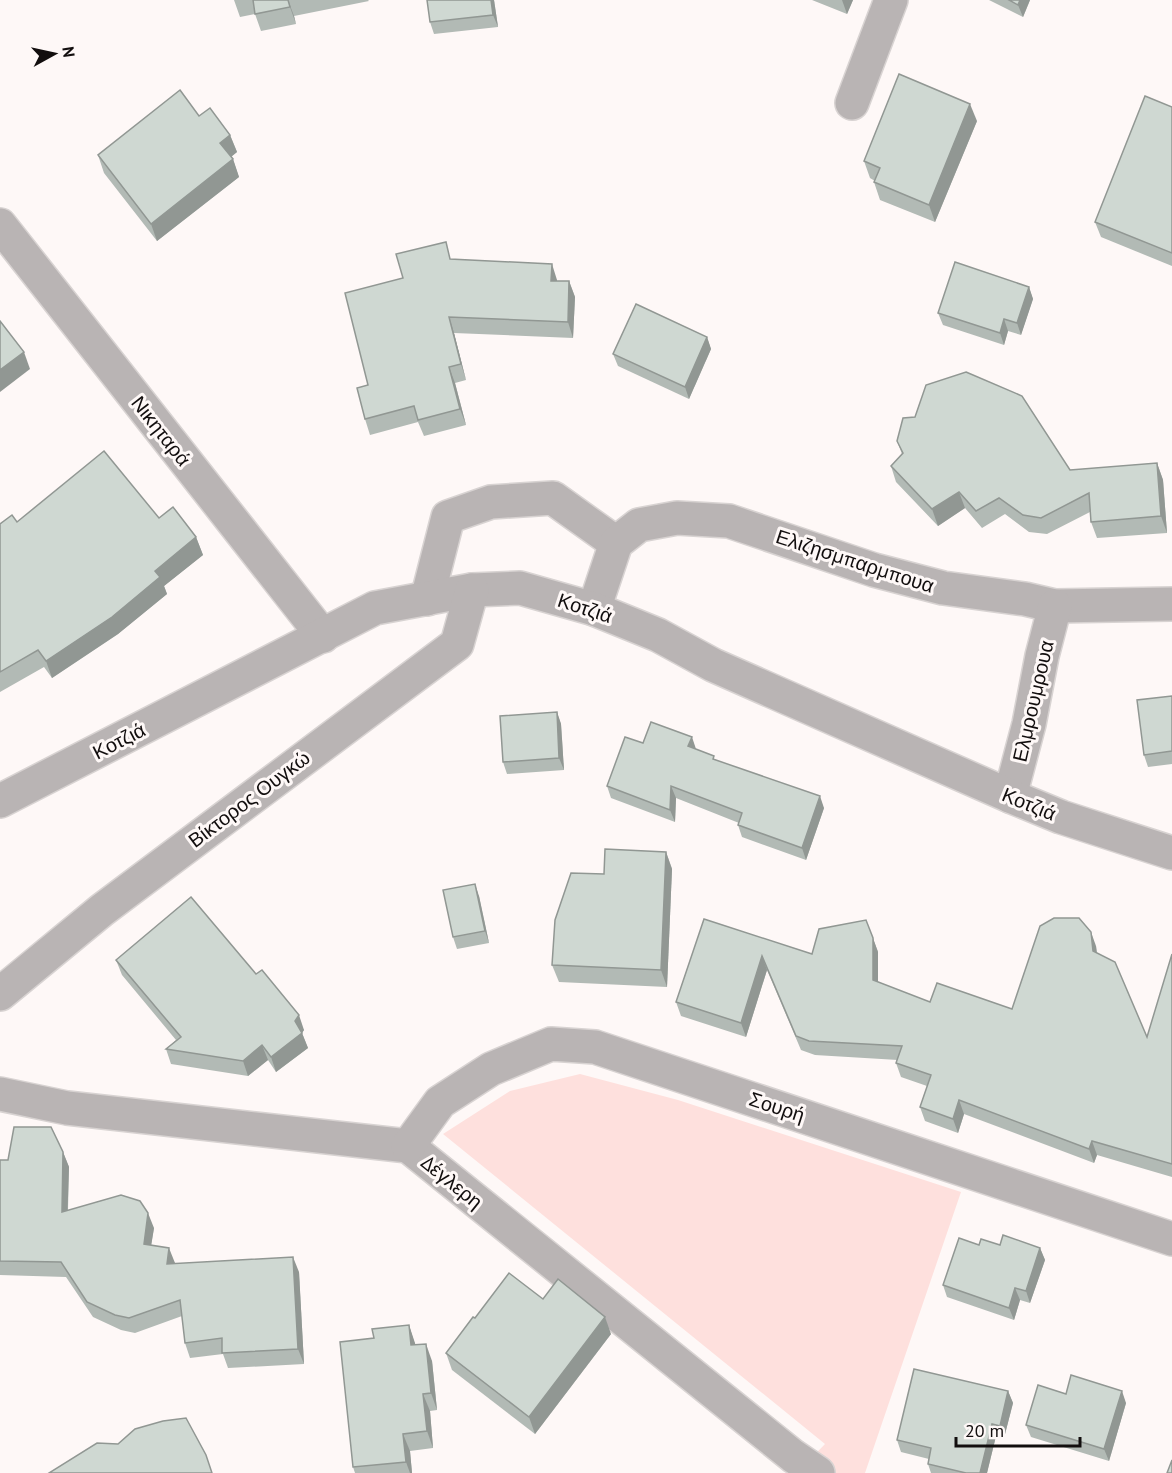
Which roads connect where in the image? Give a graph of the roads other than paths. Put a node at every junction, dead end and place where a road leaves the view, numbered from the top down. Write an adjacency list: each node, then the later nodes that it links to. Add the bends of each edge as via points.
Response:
1 (891, 0): 2 (street)
2 (852, 103)
3 (0, 225): 10 (street, Νικηταρά)
4 (616, 543): 6 (street, via 553,498 490,502 448,517); 8 (street, Ελιζησμπαρμπουα, via 639,525 677,518 729,521 908,580); 9 (street)
5 (472, 590): 6 (street, Κοτζιά); 9 (street, Κοτζιά, via 520,588); 14 (street, Βίκτορος Ουγκώ, via 457,644 102,910)
6 (427, 599): 10 (street, Κοτζιά, via 375,608)
7 (1172, 604): 8 (street, Ελιζησμπαρμπουα)
8 (1055, 606): 11 (street, Ελμρουμρουα)
9 (594, 609): 11 (street, Κοτζιά)
10 (323, 636): 12 (street, Κοτζιά)
11 (1010, 796): 13 (street, Κοτζιά)
12 (0, 801)
13 (1172, 854)
14 (0, 994)
15 (0, 1094): 16 (street, Δέγλερη, via 67,1108)
16 (408, 1146): 17 (street, Σουρή, via 440,1102 491,1069 551,1044 595,1047); 18 (street, Δέγλερη)
17 (1172, 1239)
18 (796, 1467)

